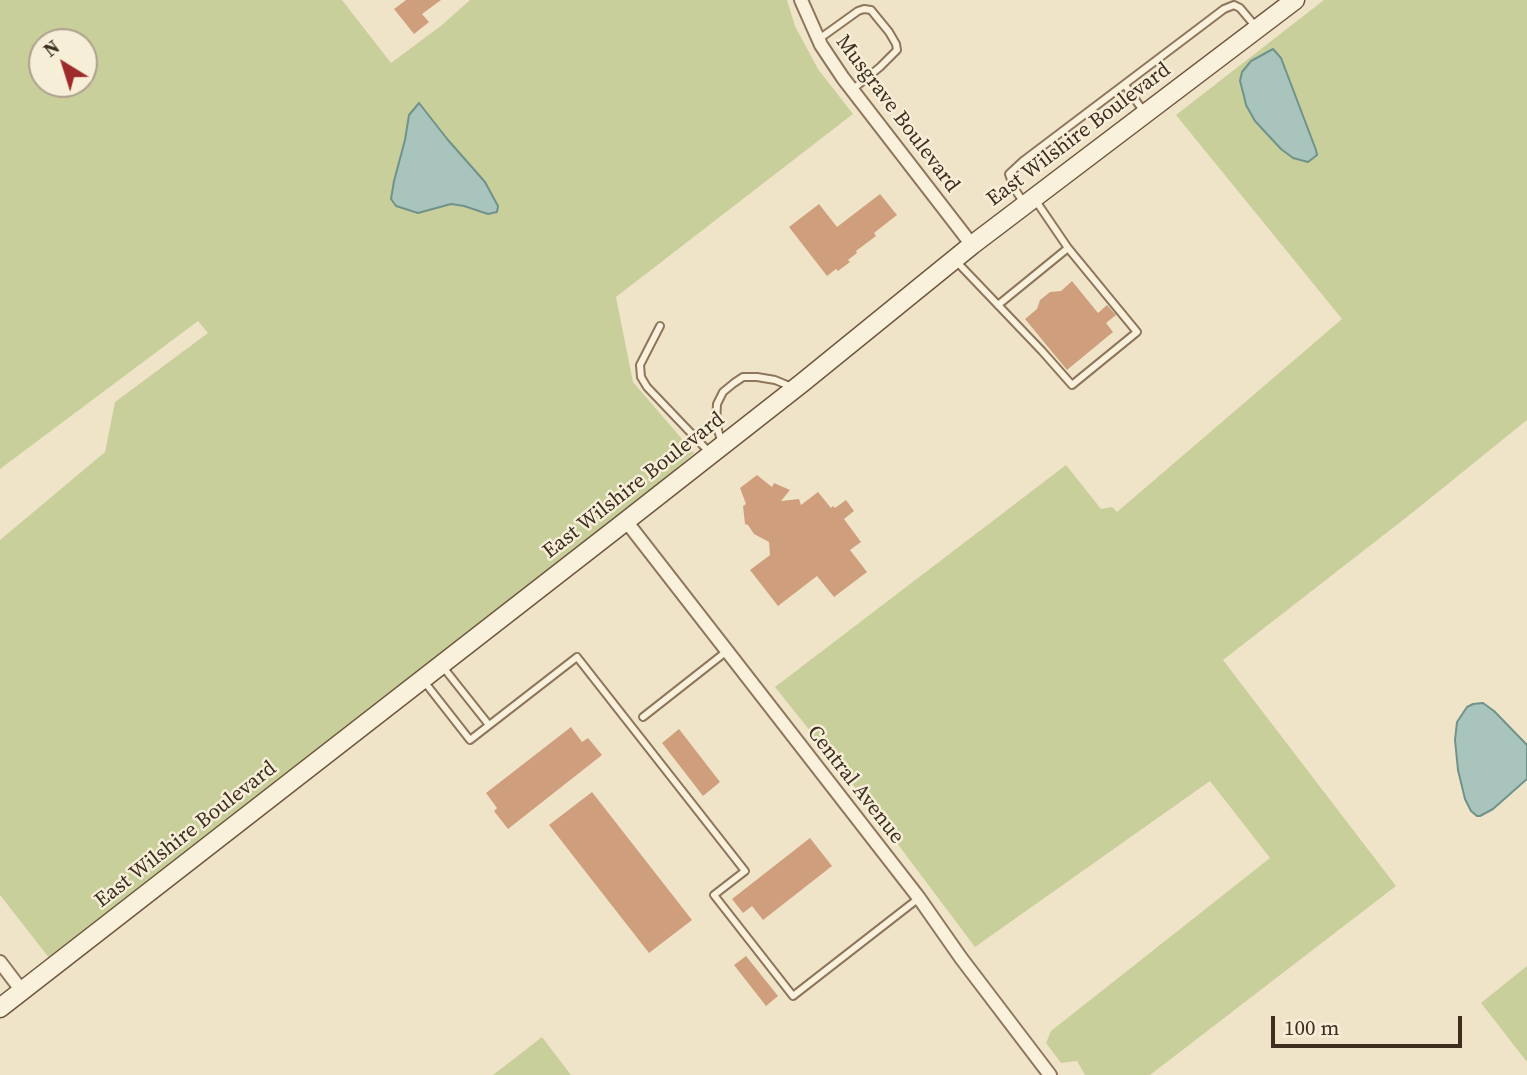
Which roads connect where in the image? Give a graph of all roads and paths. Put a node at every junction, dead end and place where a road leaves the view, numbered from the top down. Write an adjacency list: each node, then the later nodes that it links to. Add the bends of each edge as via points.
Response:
1 (801, 0): 4 (street, Musgrave Boulevard)
2 (1295, 0): 3 (street, East Wilshire Boulevard)
3 (1258, 28): 5 (lane, via 1240,8 1224,9); 7 (street, East Wilshire Boulevard)
4 (818, 40): 6 (street, Musgrave Boulevard); 6 (lane, via 864,9 871,10 889,32 897,50)
5 (1125, 85): 7 (lane); 8 (lane, via 1009,174 1014,188)
6 (852, 90): 9 (street, Musgrave Boulevard)
7 (1145, 113): 8 (street, East Wilshire Boulevard)
8 (1030, 201): 9 (street, East Wilshire Boulevard); 10 (lane)
9 (972, 245): 11 (street, East Wilshire Boulevard)
10 (1068, 248): 12 (lane); 12 (lane, via 1137,332 1072,385)
11 (954, 259): 12 (lane); 14 (street, East Wilshire Boulevard)
12 (998, 305)
13 (660, 326): 15 (lane, via 640,365 641,377)
14 (796, 388): 15 (street, East Wilshire Boulevard); 15 (lane, via 757,377 743,377 734,383 717,404)
15 (717, 450): 16 (street, East Wilshire Boulevard)
16 (626, 521): 17 (street, Central Avenue); 18 (street, East Wilshire Boulevard)
17 (727, 651): 20 (lane); 22 (street, Central Avenue)
18 (441, 665): 19 (street, East Wilshire Boulevard); 21 (lane)
19 (423, 680): 21 (lane, via 470,740); 24 (street, East Wilshire Boulevard)
20 (643, 717)
21 (489, 725): 22 (lane, via 577,657 745,872 715,895 793,996)
22 (919, 898): 26 (street, Central Avenue)
23 (0, 962): 24 (street)
24 (22, 991): 25 (street, East Wilshire Boulevard)
25 (1, 1006)
26 (1050, 1075)

